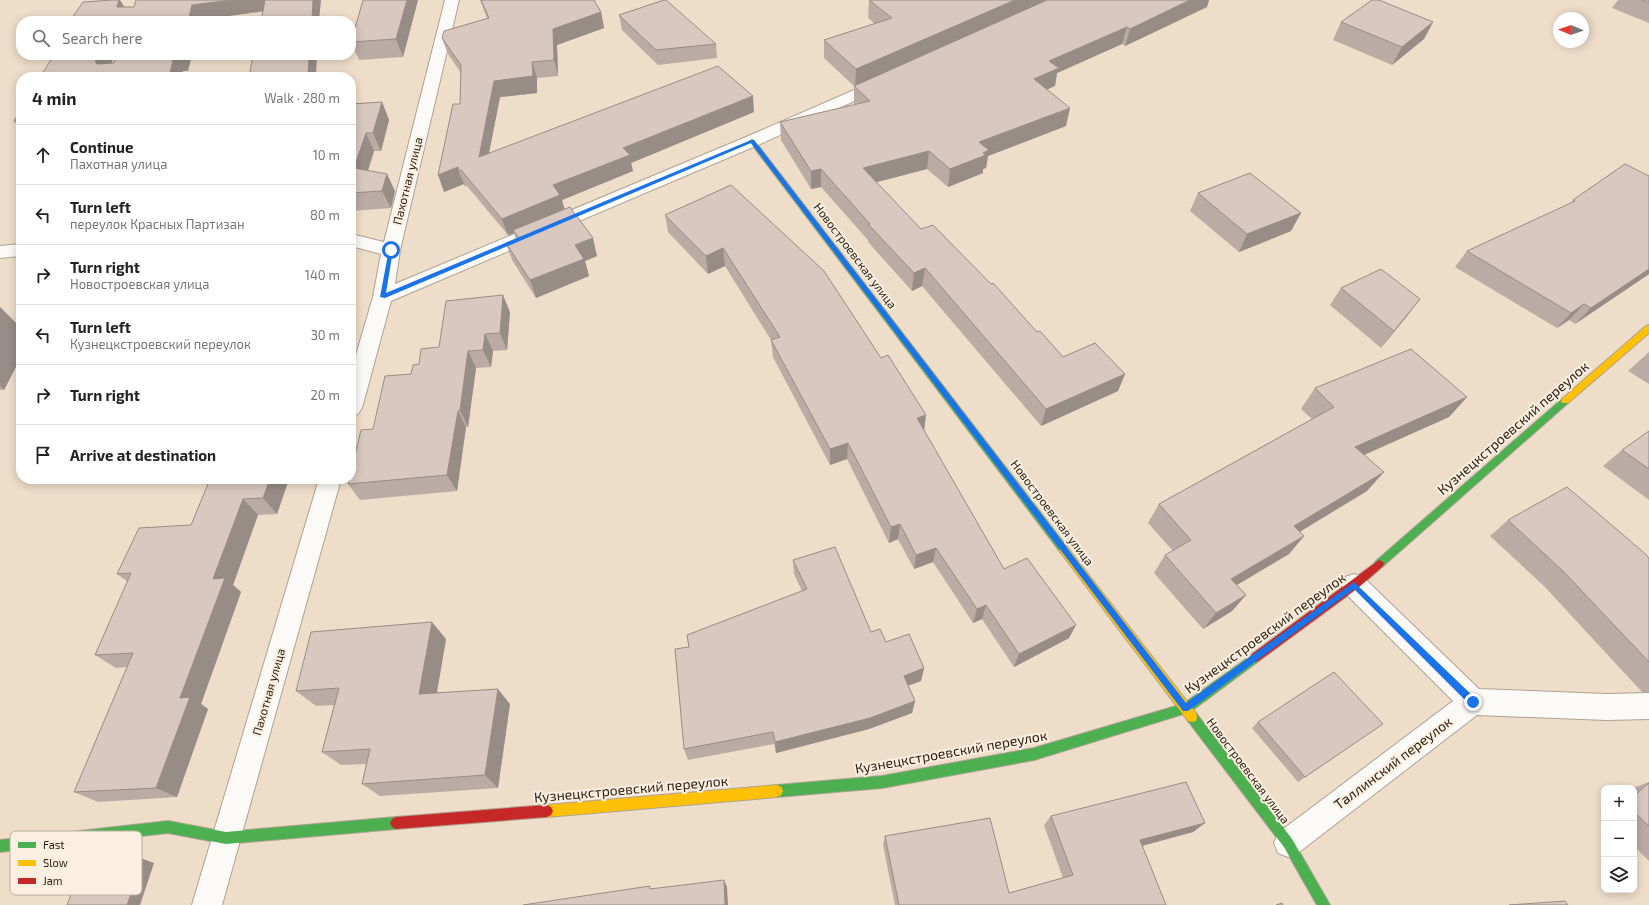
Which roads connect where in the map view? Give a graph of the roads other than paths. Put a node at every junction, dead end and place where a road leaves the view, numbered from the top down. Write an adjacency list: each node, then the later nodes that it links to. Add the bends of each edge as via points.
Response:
1 (452, 0): 6 (street, Пахотная улица)
2 (895, 77): 3 (street)
3 (752, 141): 8 (street); 15 (street, Новостроевская улица)
4 (356, 241): 6 (street)
5 (16, 250): 7 (street)
6 (391, 250): 8 (street, Пахотная улица)
7 (0, 252)
8 (383, 297): 10 (street, Пахотная улица)
9 (1649, 328): 12 (street, Кузнецкстроевский переулок)
10 (356, 391)
11 (329, 484): 17 (street, Пахотная улица)
12 (1354, 585): 13 (street); 15 (street, Кузнецкстроевский переулок)
13 (1473, 702): 14 (street); 18 (street, Таллинский переулок)
14 (1649, 706)
15 (1186, 708): 17 (street, Кузнецкстроевский переулок, via 1034,754 882,782); 18 (street, Новостроевская улица)
16 (133, 831): 17 (street, Кузнецкстроевский переулок, via 168,827)
17 (226, 838): 21 (street, Пахотная улица)
18 (1288, 843): 22 (street, Новостроевская улица)
19 (10, 845): 20 (street, Кузнецкстроевский переулок)
20 (0, 846)
21 (207, 905)
22 (1324, 905)

